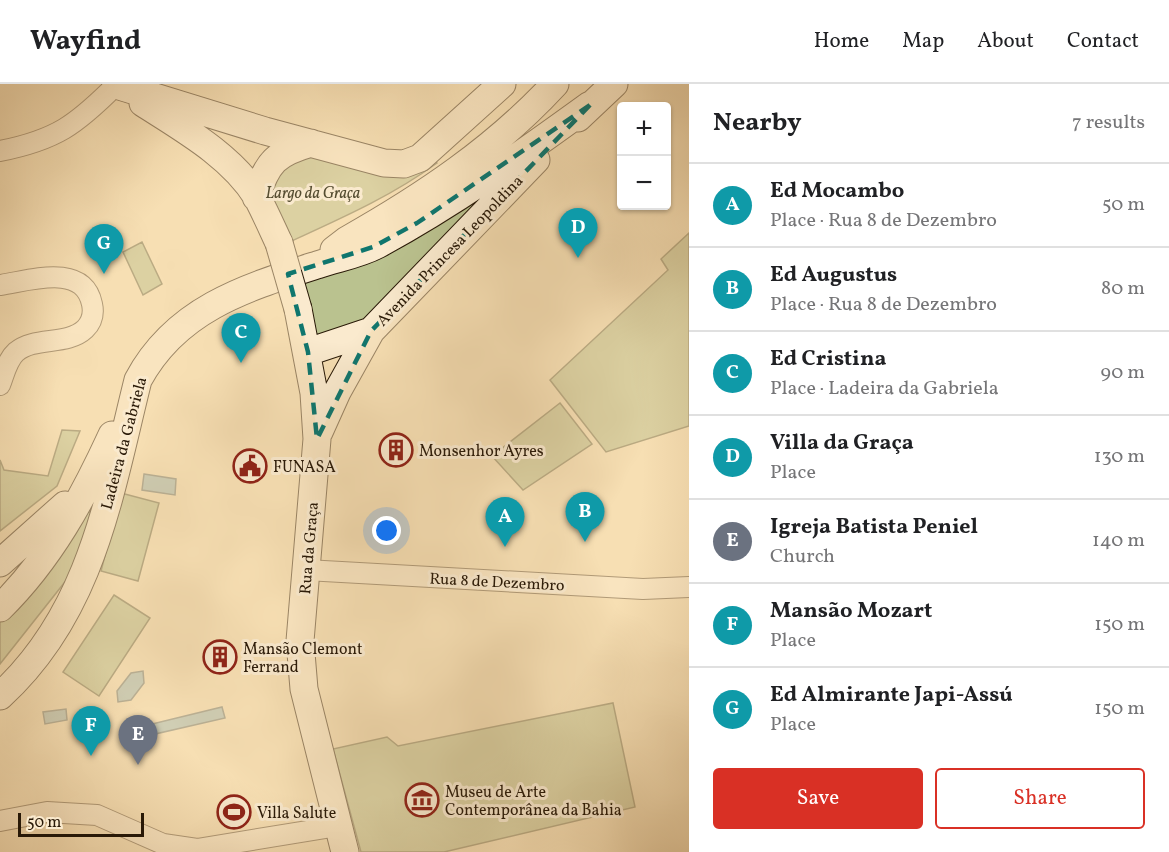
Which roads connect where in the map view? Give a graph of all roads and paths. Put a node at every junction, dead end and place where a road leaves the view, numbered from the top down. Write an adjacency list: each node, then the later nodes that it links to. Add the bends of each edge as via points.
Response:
1 (116, 84): 6 (main road); 7 (street, via 66,130 43,141); 8 (main road, via 215,153)
2 (502, 84): 6 (main road, via 420,158 404,164 384,163)
3 (555, 84): 9 (main road, Ladeira da Gabriela, via 497,140 445,181 347,240)
4 (614, 84): 5 (main road, Avenida Princesa Leopoldina)
5 (590, 105): 9 (main road, Ladeira da Gabriela, via 447,206 373,247); 11 (main road, Avenida Princesa Leopoldina)
6 (310, 143): 8 (main road, via 274,159 264,172)
7 (0, 151)
8 (256, 197): 12 (main road, Rua da Graça, bridge, via 279,243)
9 (319, 264): 13 (main road, Ladeira da Gabriela, via 235,294 193,317 160,346)
10 (0, 285): 14 (street, via 69,278 81,283 91,296 93,309 92,321 84,330 73,336 27,345 14,353)
11 (371, 331): 12 (main road); 15 (main road, Avenida Princesa Leopoldina, via 337,392)
12 (308, 352): 15 (main road, Rua da Graça)
13 (138, 380): 16 (main road); 21 (main road, Ladeira da Gabriela, via 108,501 72,604 25,674)
14 (0, 385)
15 (317, 439): 18 (main road, Rua da Graça)
16 (92, 479): 17 (main road); 20 (main road, via 46,556)
17 (0, 563)
18 (306, 570): 19 (street, Rua 8 de Dezembro, via 643,589); 23 (main road, Rua da Graça, via 300,641 304,688)
19 (689, 587)
20 (0, 608)
21 (0, 696)
22 (0, 821): 23 (street, via 46,812 98,815 163,844 197,849)
23 (338, 826): 24 (main road, Rua da Graça)
24 (345, 852)

